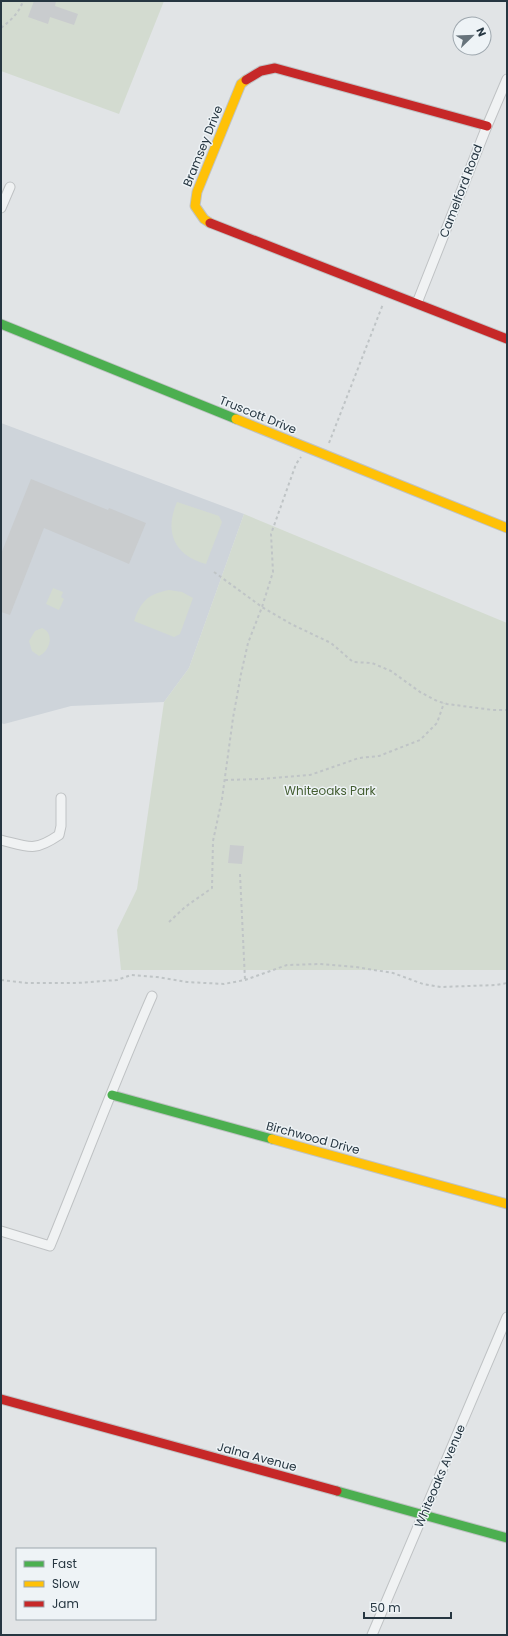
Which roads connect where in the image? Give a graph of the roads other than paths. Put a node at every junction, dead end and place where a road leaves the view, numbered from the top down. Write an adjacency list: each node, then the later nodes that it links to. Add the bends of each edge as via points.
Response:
1 (507, 79): 2 (street, Camelford Road)
2 (487, 126): 5 (street, Camelford Road); 5 (street, Bramsey Drive, via 275,68 262,70 252,74 241,84 197,192 195,206 204,219 212,224)
3 (10, 187): 4 (street)
4 (1, 208)
5 (417, 303): 7 (street, Bramsey Drive)
6 (2, 328): 8 (street, Truscott Drive)
7 (507, 339)
8 (507, 528)
9 (61, 798): 10 (street, via 62,826 59,835 46,844 32,848)
10 (1, 840)
11 (152, 996): 12 (street, via 121,1066)
12 (112, 1095): 13 (street, Birchwood Drive); 14 (street, via 50,1246)
13 (507, 1204)
14 (1, 1232)
15 (507, 1317): 17 (street, Whiteoaks Avenue)
16 (1, 1399): 17 (street, Jalna Avenue)
17 (424, 1515): 18 (street, Jalna Avenue); 19 (street, Whiteoaks Avenue)
18 (507, 1538)
19 (372, 1635)

